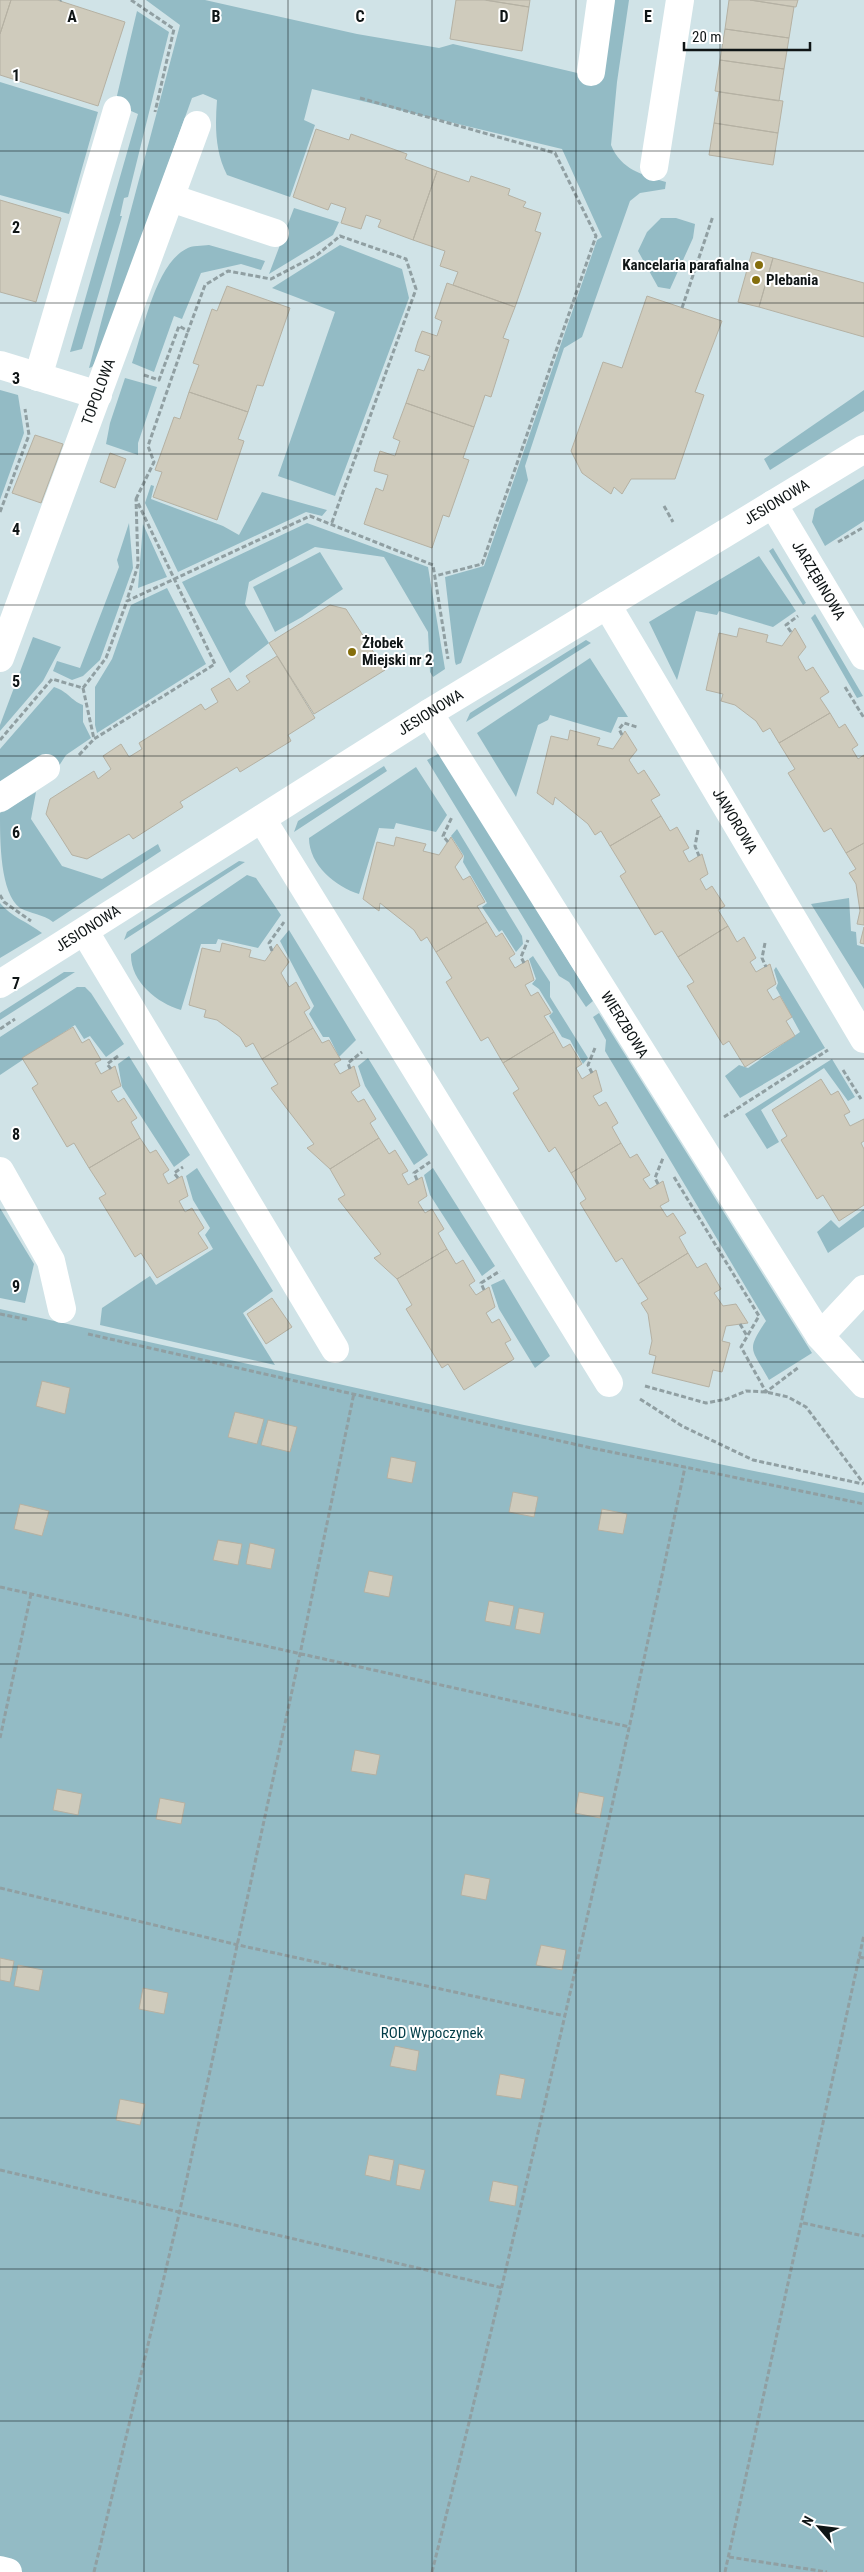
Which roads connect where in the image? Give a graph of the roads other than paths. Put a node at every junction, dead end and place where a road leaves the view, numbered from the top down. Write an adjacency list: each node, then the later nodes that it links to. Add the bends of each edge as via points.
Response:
1 (601, 0): 3 (street)
2 (680, 0): 6 (street)
3 (590, 72)
4 (116, 110): 10 (street)
5 (198, 125): 7 (street, TOPOLOWA)
6 (654, 167)
7 (171, 198): 8 (street); 11 (street, TOPOLOWA)
8 (275, 233)
9 (0, 365): 10 (street)
10 (38, 377): 11 (street)
11 (98, 395): 16 (street, TOPOLOWA)
12 (864, 449): 13 (street, JESIONOWA)
13 (773, 504): 14 (street, JESIONOWA); 15 (street, JARZĘBINOWA)
14 (607, 605): 17 (street, JESIONOWA); 23 (street, JAWOROWA)
15 (864, 656)
16 (0, 658)
17 (429, 713): 20 (street, JESIONOWA); 27 (street, WIERZBOWA)
18 (46, 768): 19 (street)
19 (0, 798)
20 (262, 819): 21 (street, JESIONOWA); 30 (street)
21 (85, 932): 22 (street, JESIONOWA); 28 (street)
22 (0, 984)
23 (864, 1039)
24 (0, 1171): 26 (street, via 51,1261)
25 (864, 1290): 27 (street)
26 (62, 1308)
27 (820, 1336): 29 (street, WIERZBOWA)
28 (335, 1350)
29 (864, 1384)
30 (621, 1389)
31 (0, 2570): 32 (street)
32 (8, 2572)

